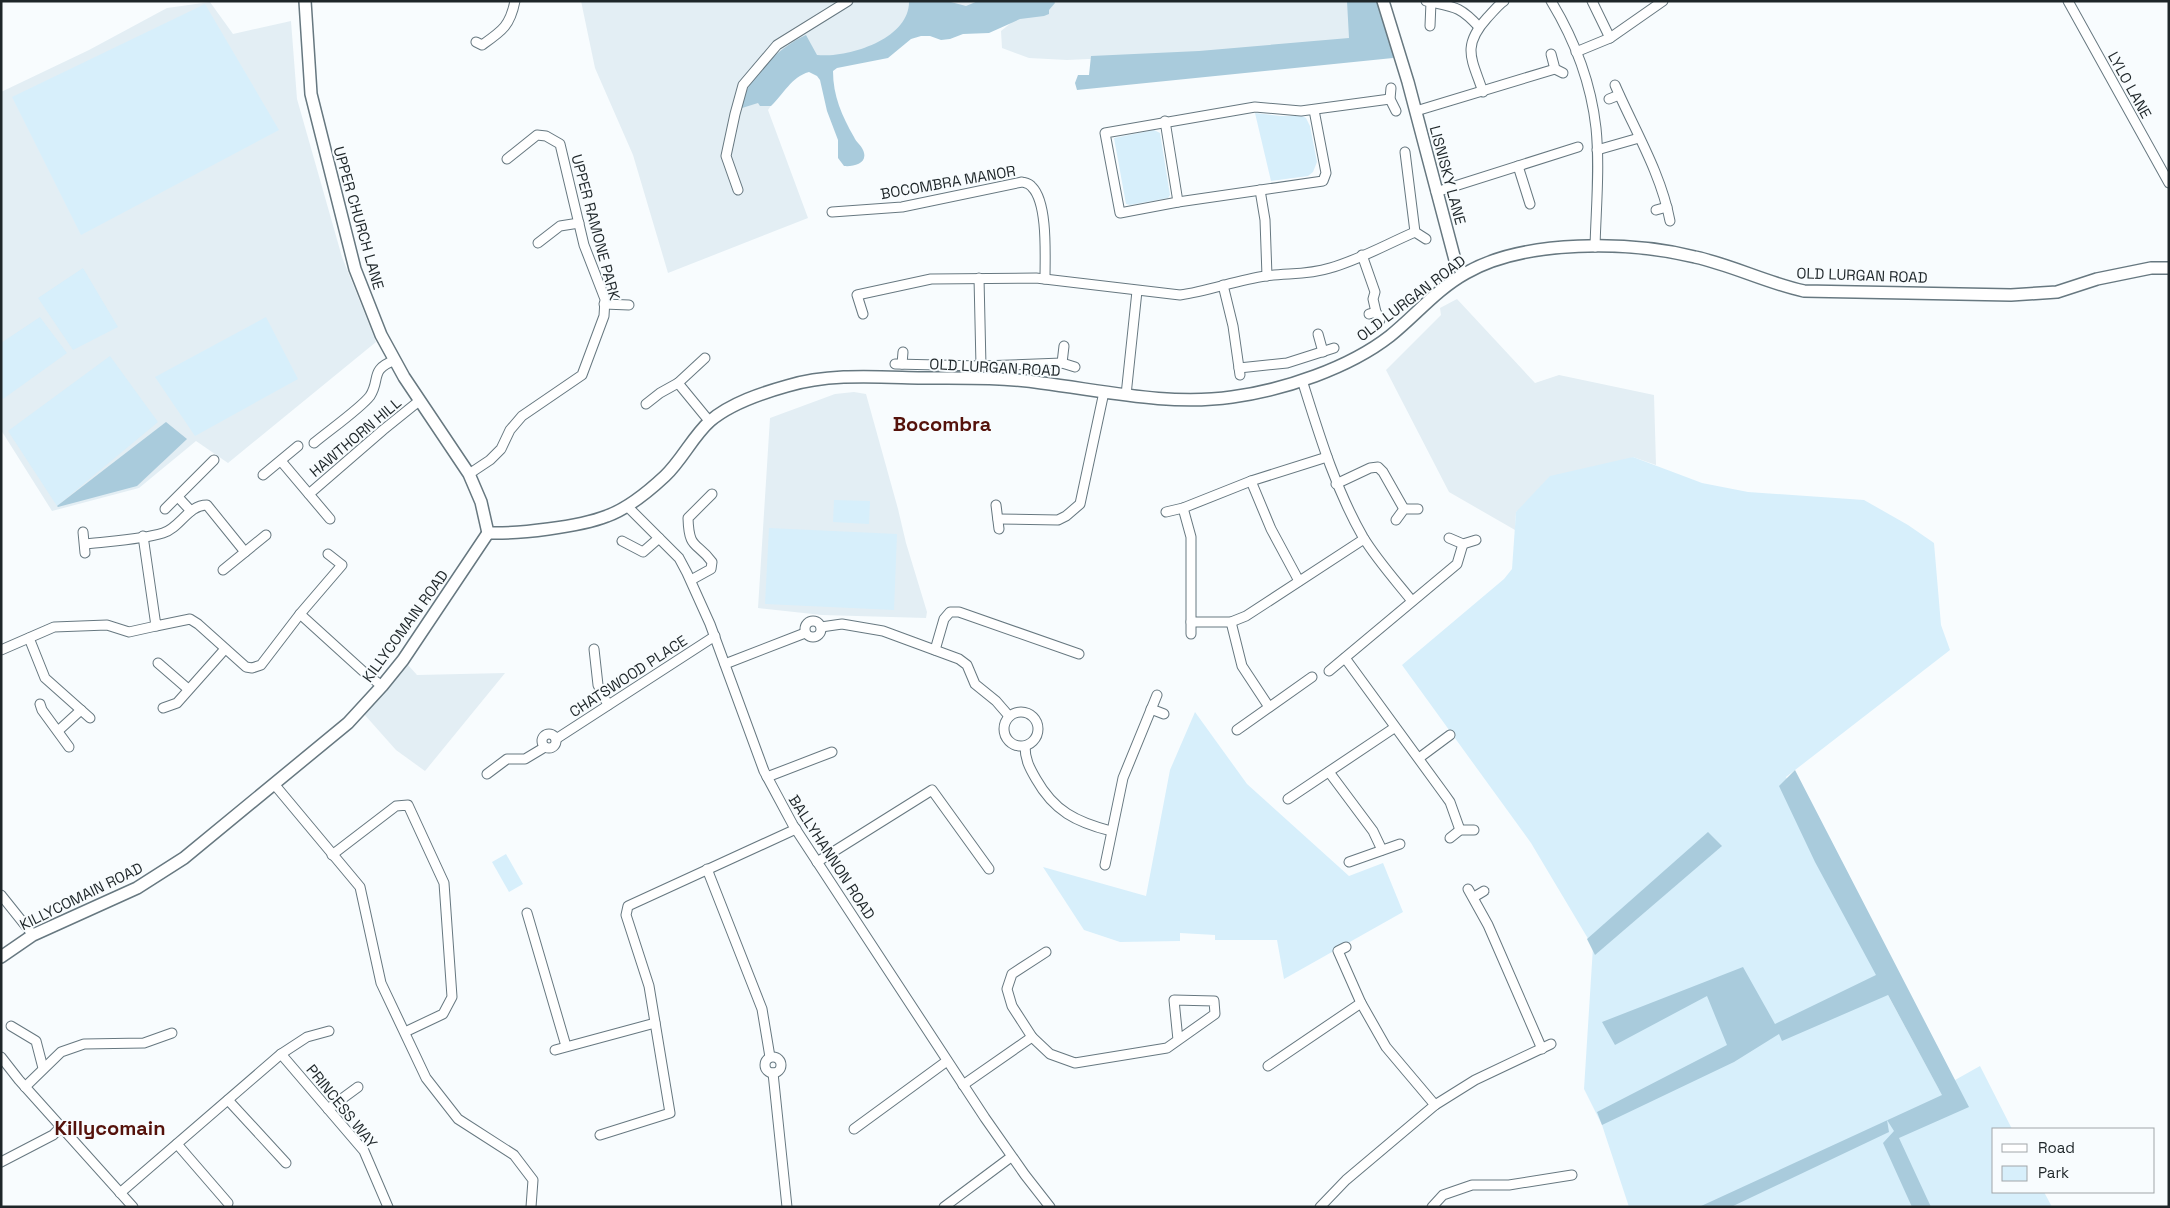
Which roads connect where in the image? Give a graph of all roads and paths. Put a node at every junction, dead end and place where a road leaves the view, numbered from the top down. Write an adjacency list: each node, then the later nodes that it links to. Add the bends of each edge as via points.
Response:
1 (305, 1): 66 (street, UPPER CHURCH LANE, via 311,94 328,167 355,269 381,335)
2 (516, 1): 14 (street, via 511,19 502,31 482,45)
3 (848, 1): 34 (street, via 777,45 744,85 726,156)
4 (1383, 1): 25 (street, LISNISKY LANE)
5 (1504, 1): 12 (street)
6 (1550, 1): 15 (street)
7 (1592, 1): 13 (street)
8 (1663, 1): 13 (street)
9 (2068, 1): 33 (street, LYLO LANE)
10 (1429, 2): 11 (street); 12 (street, via 1453,6)
11 (1430, 26)
12 (1479, 26): 19 (street, via 1471,41 1470,53)
13 (1610, 38): 15 (street)
14 (476, 42)
15 (1576, 52): 29 (street, via 1596,126)
16 (1551, 54): 19 (street, via 1559,71)
17 (1615, 85): 20 (street)
18 (1391, 88): 21 (street)
19 (1482, 92): 25 (street)
20 (1619, 94): 22 (street); 27 (street)
21 (1390, 99): 23 (street); 24 (street)
22 (1609, 99)
23 (1314, 110): 26 (street, via 1255,108); 35 (street, via 1326,173 1323,181)
24 (1396, 111)
25 (1416, 111): 36 (street, LISNISKY LANE)
26 (1165, 121): 37 (street); 37 (street, via 1105,132 1120,213)
27 (1639, 138): 29 (street); 39 (street)
28 (1578, 147): 32 (street)
29 (1597, 150): 47 (street)
30 (1403, 158): 44 (street)
31 (507, 159): 43 (street, UPPER RAMONE PARK, via 537,135 560,144)
32 (1518, 166): 36 (street); 38 (street)
33 (2169, 183)
34 (738, 190)
35 (1260, 190): 37 (street); 51 (street, via 1265,220)
36 (1436, 192): 50 (street, LISNISKY LANE, via 1455,260)
37 (1178, 202)
38 (1530, 204)
39 (1667, 207): 40 (street); 42 (street)
40 (1656, 210)
41 (832, 212): 53 (street, BOCOMBRA MANOR, via 902,207 1022,182 1029,184 1038,197 1042,212)
42 (1670, 221)
43 (579, 223): 46 (street, via 560,226); 56 (street, UPPER RAMONE PARK)
44 (1415, 232): 45 (street); 48 (street)
45 (1426, 239)
46 (538, 244)
47 (1595, 247): 49 (street, OLD LURGAN ROAD, via 1642,248 1695,256 1782,286 1804,290 2010,295 2057,292 2097,279 2151,268); 50 (street, OLD LURGAN ROAD, via 1514,253)
48 (1362, 255): 51 (street, via 1332,268 1303,275); 59 (street, via 1375,292)
49 (2169, 268)
50 (1463, 274): 70 (street, OLD LURGAN ROAD, via 1388,338 1346,362)
51 (1267, 276): 54 (street)
52 (979, 278): 53 (street); 58 (street, via 930,279 852,296); 68 (street)
53 (1045, 279): 55 (street)
54 (1223, 285): 55 (street, via 1180,295); 64 (street, via 1240,372)
55 (1137, 291): 73 (street)
56 (604, 304): 57 (street); 82 (street, UPPER RAMONE PARK, via 604,316 582,375 522,416 510,430 501,449)
57 (629, 305)
58 (863, 314)
59 (1375, 316)
60 (1318, 334): 64 (street)
61 (1064, 346): 67 (street)
62 (1334, 348): 64 (street)
63 (903, 352): 68 (street, via 899,364)
64 (1323, 352)
65 (705, 358): 71 (street)
66 (395, 360): 74 (street, UPPER CHURCH LANE); 77 (street, via 378,372 369,396 339,418)
67 (1062, 363): 68 (street); 69 (street)
68 (981, 366)
69 (1075, 367)
70 (1302, 380): 73 (street, OLD LURGAN ROAD, via 1269,390 1215,399 1187,401); 79 (street)
71 (678, 383): 75 (street); 76 (street)
72 (1104, 392): 73 (street, OLD LURGAN ROAD); 76 (street, OLD LURGAN ROAD, via 1036,382 828,378 791,384 732,407); 89 (street, via 1080,504 1058,520 998,524)
73 (1126, 395)
74 (419, 401): 82 (street, UPPER CHURCH LANE); 86 (street, HAWTHORN HILL)
75 (646, 404)
76 (710, 422): 90 (street, via 668,473)
77 (314, 444)
78 (298, 446): 81 (street, HAWTHORN HILL)
79 (1327, 458): 84 (street); 85 (street)
80 (214, 460): 88 (street)
81 (281, 461): 83 (street, HAWTHORN HILL); 86 (street, HAWTHORN HILL)
82 (469, 474): 100 (street, UPPER CHURCH LANE, via 481,502)
83 (263, 475)
84 (1252, 481): 91 (street); 113 (street, via 1271,529)
85 (1336, 484): 93 (street, via 1378,467); 105 (street)
86 (309, 494): 97 (street, HAWTHORN HILL)
87 (712, 494): 112 (street, via 688,518 688,534 695,547 712,562 711,569)
88 (178, 497): 92 (street); 95 (street)
89 (996, 505)
90 (627, 506): 100 (street, via 607,516 572,525 508,534); 103 (street, BALLYHANNON ROAD)
91 (1183, 508): 96 (street); 116 (street, via 1191,537)
92 (165, 509)
93 (1404, 509): 94 (street); 98 (street)
94 (1418, 509)
95 (191, 511): 102 (street, via 163,533); 109 (street, via 207,505)
96 (1166, 512)
97 (330, 519)
98 (1396, 520)
99 (83, 532): 102 (street, via 85,548)
100 (488, 532): 132 (street, KILLYCOMAIN ROAD, via 403,660)
101 (266, 535): 109 (street)
102 (143, 536): 118 (street)
103 (659, 538): 107 (street, via 643,552); 112 (street, BALLYHANNON ROAD, via 678,558)
104 (1449, 538): 108 (street)
105 (1364, 539): 113 (street); 114 (street)
106 (1476, 540): 108 (street)
107 (622, 541)
108 (1463, 544): 114 (street, via 1457,564)
109 (245, 552): 111 (street)
110 (328, 554): 115 (street, via 342,565)
111 (223, 570)
112 (691, 580): 120 (street, BALLYHANNON ROAD)
113 (1299, 581): 117 (street, via 1246,616)
114 (1412, 601): 127 (street)
115 (300, 614): 122 (street, via 261,665 246,667); 132 (street)
116 (1191, 622): 117 (street); 119 (street)
117 (1231, 622): 137 (street, via 1242,666)
118 (156, 626): 121 (street, via 134,632 107,625 67,626 49,628); 122 (street, via 190,619)
119 (1190, 634)
120 (715, 636): 129 (street, BALLYHANNON ROAD); 136 (street, CHATSWOOD PLACE)
121 (29, 638): 124 (street); 140 (street, via 45,678)
122 (225, 649): 133 (street)
123 (594, 649): 136 (street, via 598,685)
124 (1, 650)
125 (935, 650): 126 (street, via 944,619 950,612 959,612); 129 (street, via 883,631 842,624 820,627 810,622 805,633); 142 (street, via 959,659 967,666 975,684)
126 (1080, 654)
127 (1345, 658): 130 (street); 144 (street)
128 (158, 663): 133 (street)
129 (725, 664): 154 (street, BALLYHANNON ROAD)
130 (1329, 671)
131 (1312, 677): 137 (street)
132 (382, 686): 155 (street, KILLYCOMAIN ROAD, via 348,723)
133 (188, 689): 138 (street, via 177,704)
134 (1158, 695): 139 (street)
135 (40, 704): 146 (street)
136 (608, 705): 153 (street, CHATSWOOD PLACE, via 556,739 551,734 544,736 542,743 545,747 525,758 507,758)
137 (1269, 707): 145 (street)
138 (164, 708)
139 (1151, 709): 141 (street); 160 (street, via 1123,778)
140 (81, 710): 143 (street); 146 (street)
141 (1164, 714)
142 (1009, 716): 148 (street, via 1004,726 1006,737 1014,745); 148 (street, via 1026,712 1038,723 1038,735)
143 (90, 718)
144 (1394, 728): 151 (street); 152 (street)
145 (1237, 730)
146 (58, 731): 149 (street)
147 (1450, 735): 151 (street)
148 (1025, 746): 160 (street, via 1025,760 1042,790 1056,806 1078,821)
149 (70, 747)
150 (832, 752): 154 (street)
151 (1419, 758): 158 (street, via 1450,802)
152 (1329, 772): 156 (street); 163 (street, via 1373,831)
153 (487, 774)
154 (767, 777): 157 (street, BALLYHANNON ROAD)
155 (274, 784): 164 (street); 175 (street, KILLYCOMAIN ROAD, via 184,858 138,888)
156 (1288, 799)
157 (796, 829): 165 (street, BALLYHANNON ROAD); 168 (street)
158 (1460, 830): 159 (street); 161 (street)
159 (1474, 830)
160 (1111, 831): 167 (street)
161 (1450, 838)
162 (1400, 844): 163 (street)
163 (1382, 850): 166 (street)
164 (332, 855): 183 (street, via 360,887 381,983); 183 (street, via 396,806 408,805 444,883 452,997 443,1014)
165 (817, 862): 169 (street, via 932,790); 193 (street, BALLYHANNON ROAD)
166 (1349, 862)
167 (1106, 865)
168 (707, 869): 180 (street, via 628,906 626,915 649,986); 215 (street, via 762,1009 770,1057 765,1066 773,1073)
169 (989, 869)
170 (1468, 889): 173 (street)
171 (1484, 891): 173 (street)
172 (1, 895): 175 (street)
173 (1474, 897): 189 (street)
174 (527, 913): 188 (street)
175 (33, 935): 178 (street, KILLYCOMAIN ROAD)
176 (1346, 946): 179 (street, via 1338,952)
177 (1046, 952): 185 (street, via 1012,974 1007,989 1012,1006)
178 (1, 957)
179 (1361, 1003): 194 (street); 200 (street, via 1386,1047)
180 (655, 1023): 188 (street); 204 (street, via 670,1113)
181 (11, 1026): 195 (street, via 36,1040)
182 (328, 1031): 191 (street, via 307,1037)
183 (405, 1032): 214 (street, via 426,1078 458,1119 514,1156 533,1180)
184 (172, 1033): 195 (street, via 144,1043 84,1044 61,1052)
185 (1032, 1037): 186 (street, via 1050,1054 1075,1062 1167,1048); 196 (street)
186 (1178, 1040): 186 (street, via 1215,1014 1214,1001 1174,1000)
187 (1551, 1044): 189 (street)
188 (566, 1046): 190 (street)
189 (1542, 1049): 200 (street, via 1475,1080)
190 (555, 1050)
191 (281, 1054): 199 (street); 201 (street, PRINCESS WAY)
192 (1, 1057): 198 (street)
193 (947, 1061): 196 (street, BALLYHANNON ROAD); 203 (street)
194 (1268, 1066)
195 (43, 1068): 198 (street)
196 (963, 1085): 206 (street, BALLYHANNON ROAD)
197 (358, 1087): 201 (street)
198 (26, 1088): 202 (street)
199 (228, 1100): 205 (street); 208 (street)
200 (1435, 1105): 218 (street, via 1346,1180)
201 (328, 1109): 213 (street, PRINCESS WAY, via 364,1150)
202 (61, 1127): 207 (street); 210 (street)
203 (854, 1129)
204 (600, 1135)
205 (177, 1144): 210 (street); 211 (street)
206 (1011, 1157): 216 (street); 217 (street, BALLYHANNON ROAD)
207 (1, 1162)
208 (286, 1163)
209 (1572, 1175): 219 (street, via 1509,1185 1472,1185 1443,1195)
210 (120, 1193): 212 (street)
211 (228, 1203)
212 (133, 1207)
213 (388, 1207)
214 (531, 1207)
215 (787, 1207)
216 (944, 1207)
217 (1050, 1207)
218 (1320, 1207)
219 (1432, 1207)

